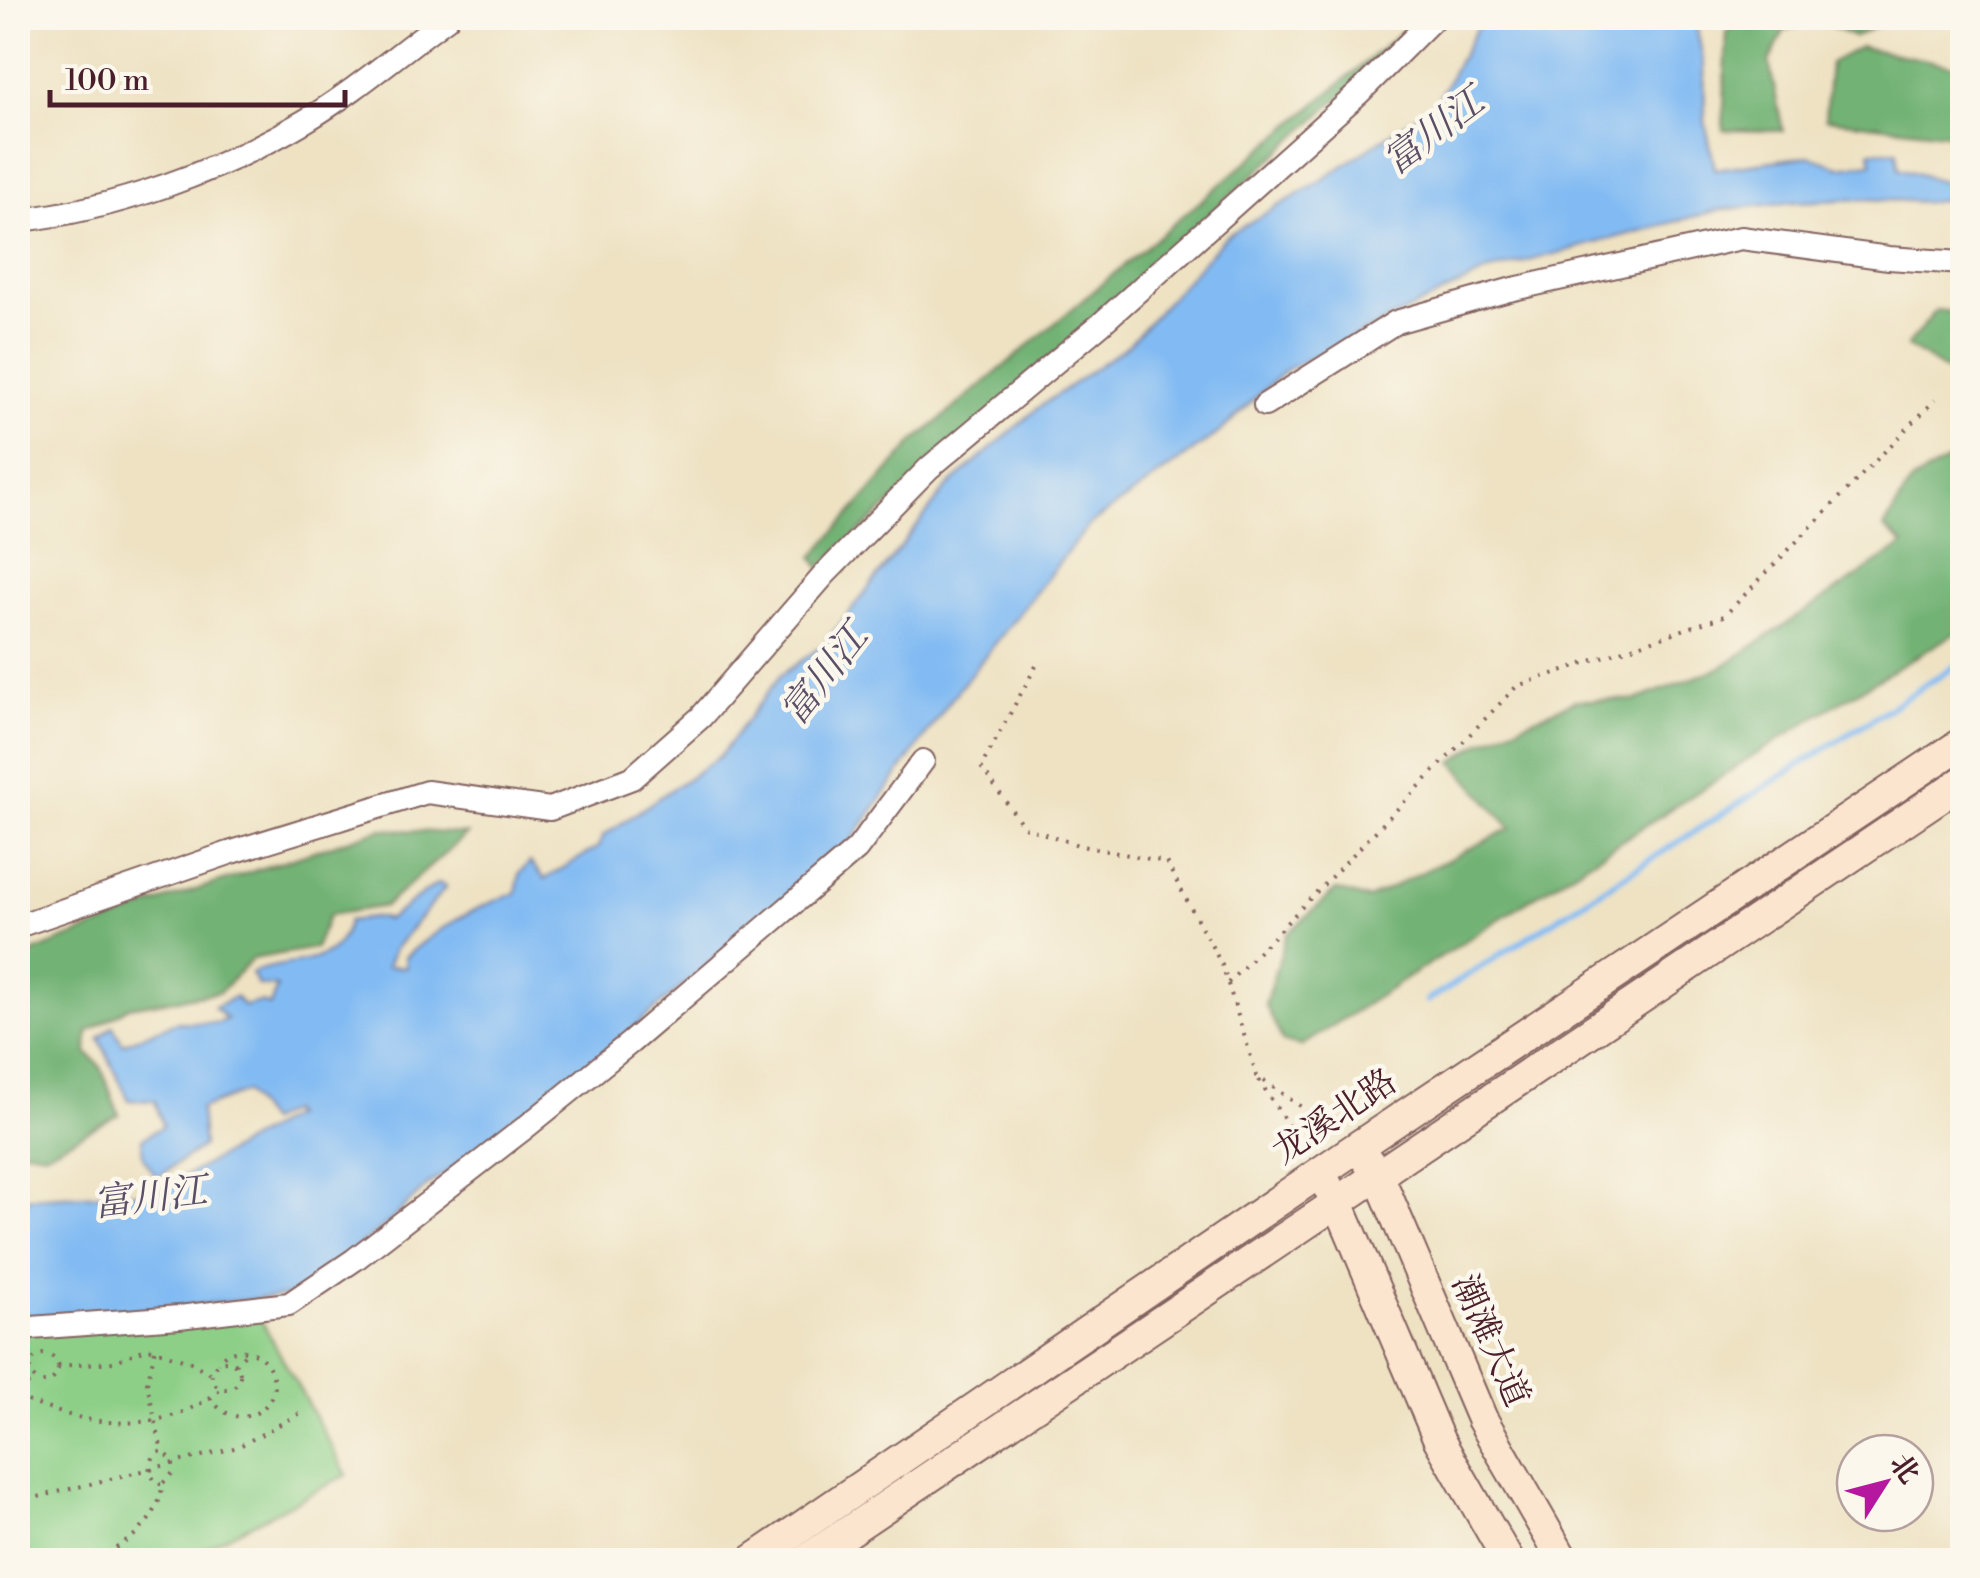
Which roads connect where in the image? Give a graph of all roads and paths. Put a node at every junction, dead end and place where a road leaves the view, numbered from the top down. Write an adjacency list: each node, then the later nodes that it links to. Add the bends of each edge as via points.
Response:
1 (447, 18): 3 (street, via 306,120 232,159 62,216)
2 (1434, 18): 11 (street, via 1102,323 929,468 825,574 701,718 632,778 550,809 427,792)
3 (18, 220)
4 (1962, 264): 6 (street, via 1741,238 1396,322)
5 (1935, 400): 12 (path, via 1724,616 1518,686)
6 (1265, 405)
7 (1036, 666): 12 (path, via 980,767 1024,827 1166,862)
8 (1962, 743): 14 (main road, 龙溪北路)
9 (923, 761): 18 (street, via 857,849 827,875 526,1127 290,1304)
10 (1962, 782): 16 (main road, 龙溪北路)
11 (18, 926)
12 (1228, 983): 13 (path)
13 (1257, 1076): 14 (path); 15 (path)
14 (1357, 1146): 15 (main road, 龙溪北路); 16 (main road, 潮滩大道)
15 (1318, 1173): 17 (main road); 37 (main road, 龙溪北路)
16 (1376, 1174): 17 (main road, 龙溪北路); 40 (main road, 潮滩大道, via 1482,1419)
17 (1337, 1200): 38 (main road, 龙溪北路); 39 (main road, via 1439,1440)
18 (18, 1328)
19 (156, 1350): 23 (path, via 114,1362); 24 (path); 30 (path, via 147,1383)
20 (248, 1351): 21 (path, via 227,1353); 22 (path); 28 (path, via 272,1370 270,1402 242,1417 222,1411)
21 (218, 1363): 22 (path); 24 (path)
22 (235, 1364): 26 (path, via 238,1382)
23 (58, 1366): 25 (path, via 48,1382); 25 (path, via 50,1355 36,1356 30,1368)
24 (212, 1375): 26 (path)
25 (36, 1380): 27 (path)
26 (222, 1389): 28 (path)
27 (18, 1393): 30 (path, via 52,1412 94,1421)
28 (210, 1398): 30 (path)
29 (306, 1410): 32 (path, via 238,1448)
30 (156, 1421): 31 (path)
31 (162, 1451): 32 (path); 33 (path)
32 (173, 1465): 33 (path); 34 (path)
33 (149, 1470): 34 (path); 35 (path)
34 (162, 1484): 36 (path, via 150,1518 124,1545)
35 (18, 1502)
36 (87, 1560)
37 (753, 1560)
38 (806, 1560)
39 (1508, 1560)
40 (1563, 1560)

